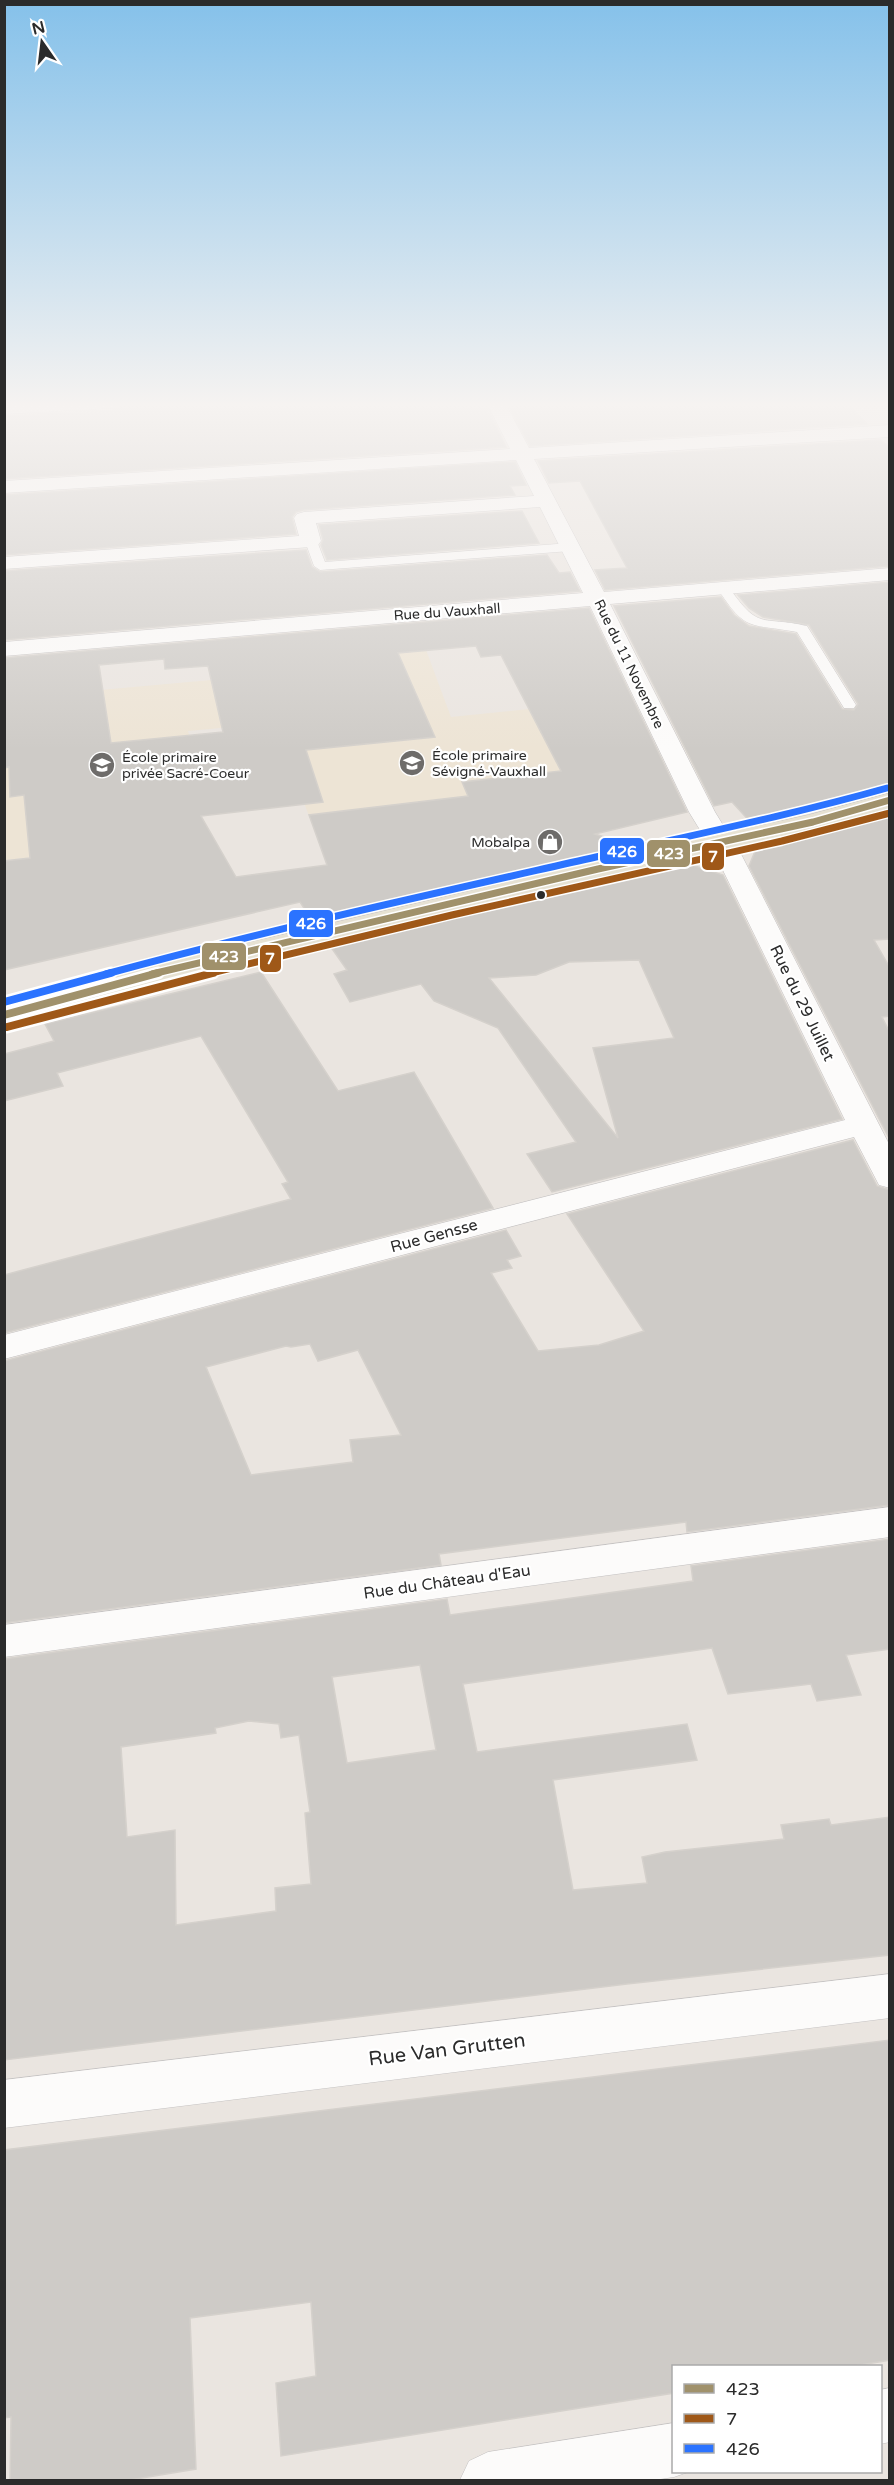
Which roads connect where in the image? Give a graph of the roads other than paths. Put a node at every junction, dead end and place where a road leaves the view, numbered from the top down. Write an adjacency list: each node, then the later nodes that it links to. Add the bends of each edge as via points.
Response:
1 (304, 519): 3 (street)
2 (555, 519): 4 (street, Rue du 11 Novembre)
3 (312, 541): 4 (lane, via 320,566); 5 (street)
4 (570, 547): 8 (street, Rue du 11 Novembre)
5 (4, 562)
6 (890, 574): 7 (street, Rue du Vauxhall)
7 (724, 589): 8 (street, Rue du Vauxhall); 10 (lane, via 743,616 753,623 802,629)
8 (598, 601): 9 (street, Rue du Vauxhall); 13 (street, Rue du 11 Novembre)
9 (4, 649)
10 (849, 705)
11 (890, 788): 13 (main road)
12 (890, 800): 13 (main road, via 813,822)
13 (716, 836): 14 (main road); 15 (main road, via 178,967); 16 (street, Rue du 29 Juillet)
14 (4, 995)
15 (4, 1015)
16 (862, 1125): 17 (street, Rue du 29 Juillet); 18 (street, Rue Gensse)
17 (890, 1178)
18 (4, 1347)
19 (890, 1522): 20 (street, Rue du Château d'Eau)
20 (4, 1641)
21 (890, 1996): 22 (street, Rue Van Grutten)
22 (4, 2104)
23 (672, 2450): 24 (street)
24 (488, 2481)

